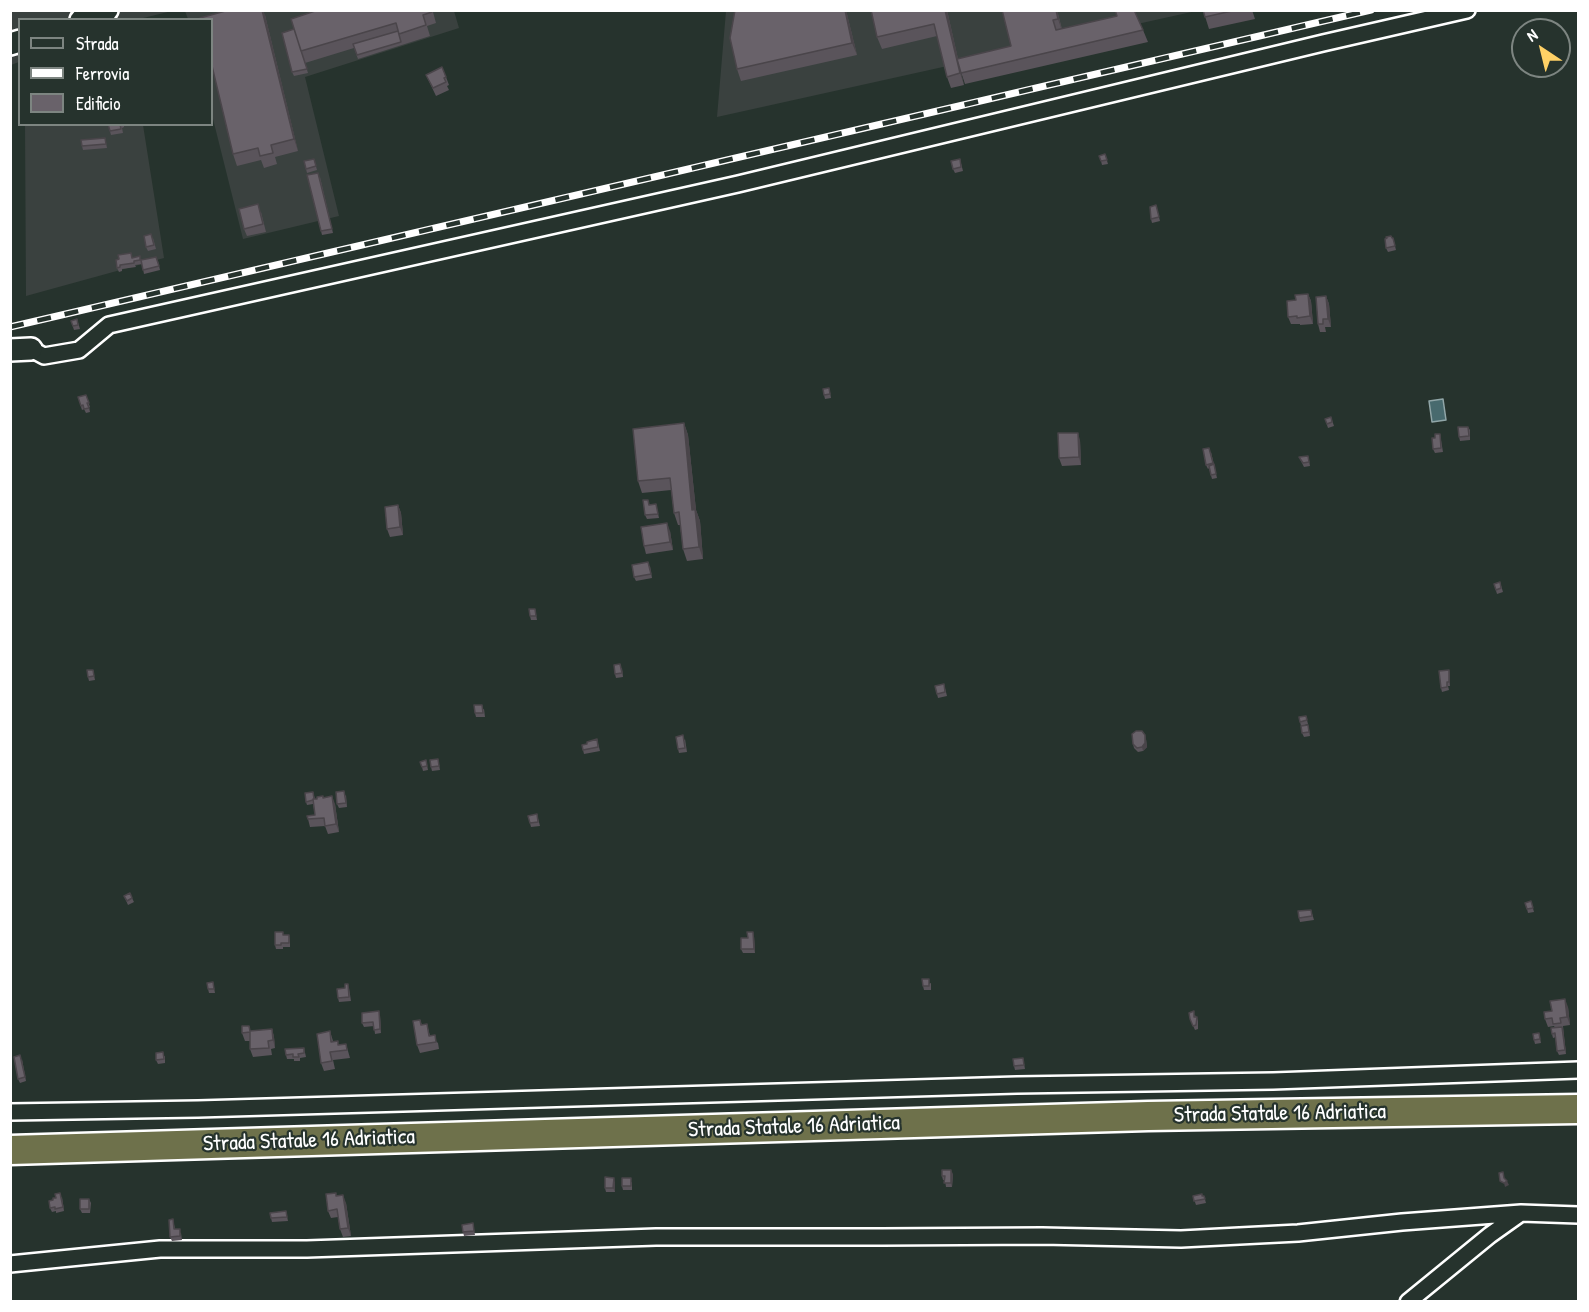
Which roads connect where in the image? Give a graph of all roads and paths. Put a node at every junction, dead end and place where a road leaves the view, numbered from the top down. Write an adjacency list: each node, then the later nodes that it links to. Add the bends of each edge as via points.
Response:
1 (107, 10): 3 (main road)
2 (1467, 10): 4 (street, via 738,184 110,326 79,350 44,356)
3 (86, 18)
4 (21, 349)
5 (1578, 1070): 8 (street)
6 (1578, 1094): 9 (highway, Strada Statale 16 Adriatica)
7 (1578, 1109): 10 (highway, Strada Statale 16 Adriatica, via 1148,1116)
8 (10, 1112)
9 (10, 1135)
10 (10, 1150)
11 (1521, 1213): 12 (street); 13 (street, via 1181,1239 656,1237 306,1250 160,1248); 14 (street)
12 (1577, 1214)
13 (10, 1264)
14 (1408, 1302)

